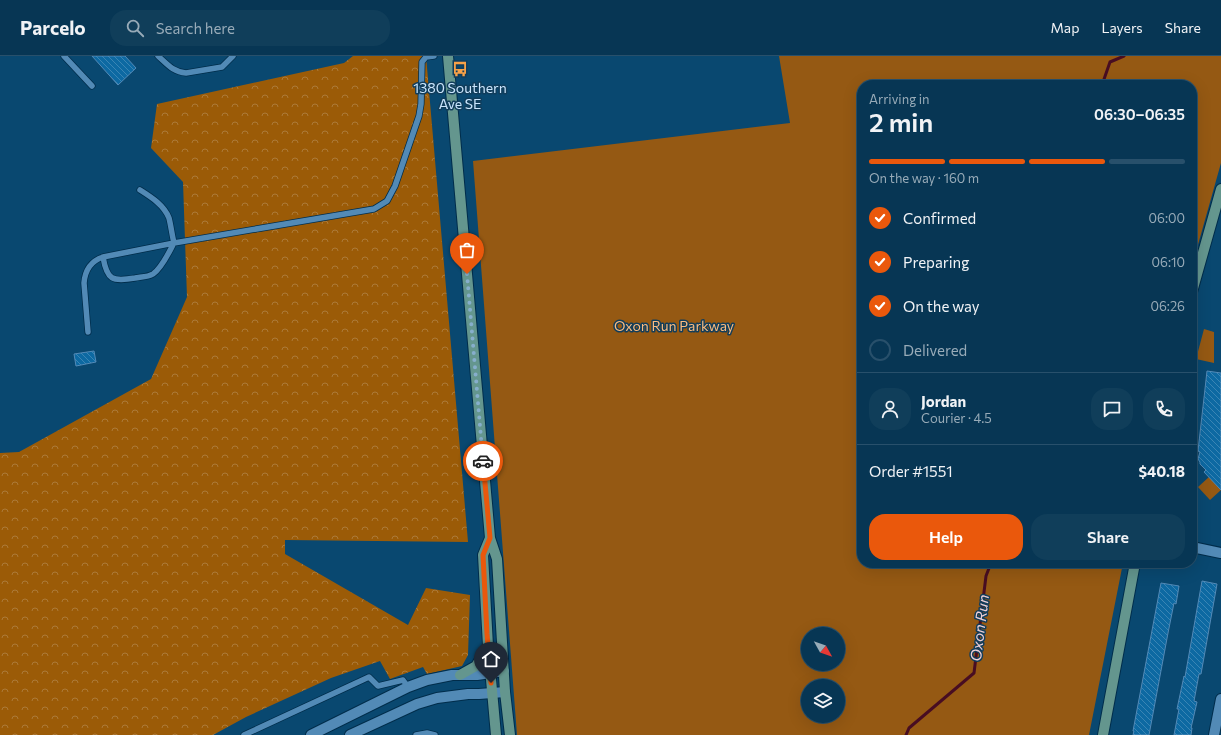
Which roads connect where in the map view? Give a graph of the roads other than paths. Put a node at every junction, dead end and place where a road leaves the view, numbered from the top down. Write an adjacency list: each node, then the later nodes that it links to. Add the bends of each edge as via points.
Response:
1 (64, 56): 6 (lane)
2 (158, 56): 3 (lane, via 172,70 186,73 222,67)
3 (233, 56)
4 (434, 56): 9 (lane, via 426,57 422,62 422,104 419,116 395,186 387,201 374,209)
5 (448, 56): 13 (main road)
6 (92, 86)
7 (1221, 189): 11 (main road)
8 (140, 190): 9 (lane, via 165,211)
9 (174, 243): 10 (lane); 10 (lane, via 157,270 141,277 113,279 105,270)
10 (103, 257): 12 (lane, via 93,262 85,276)
11 (1197, 274)
12 (88, 332)
13 (490, 538): 17 (main road, via 483,555); 18 (main road, via 497,559)
14 (1197, 548): 15 (street)
15 (1221, 553)
16 (1134, 568): 32 (main road)
17 (488, 646): 19 (main road); 20 (main road, via 476,666)
18 (504, 671): 19 (street); 22 (main road)
19 (490, 673): 20 (street); 23 (main road)
20 (460, 675): 21 (street, via 427,680)
21 (408, 687): 25 (lane, via 403,680 378,686 369,677); 26 (street)
22 (505, 692): 23 (street); 31 (main road)
23 (492, 693): 27 (street, via 437,698 417,704); 30 (main road)
24 (1221, 699): 33 (street)
25 (244, 735)
26 (311, 735)
27 (350, 735)
28 (416, 735): 29 (lane)
29 (434, 735)
30 (496, 735)
31 (510, 735)
32 (1103, 735)
33 (1214, 735)

